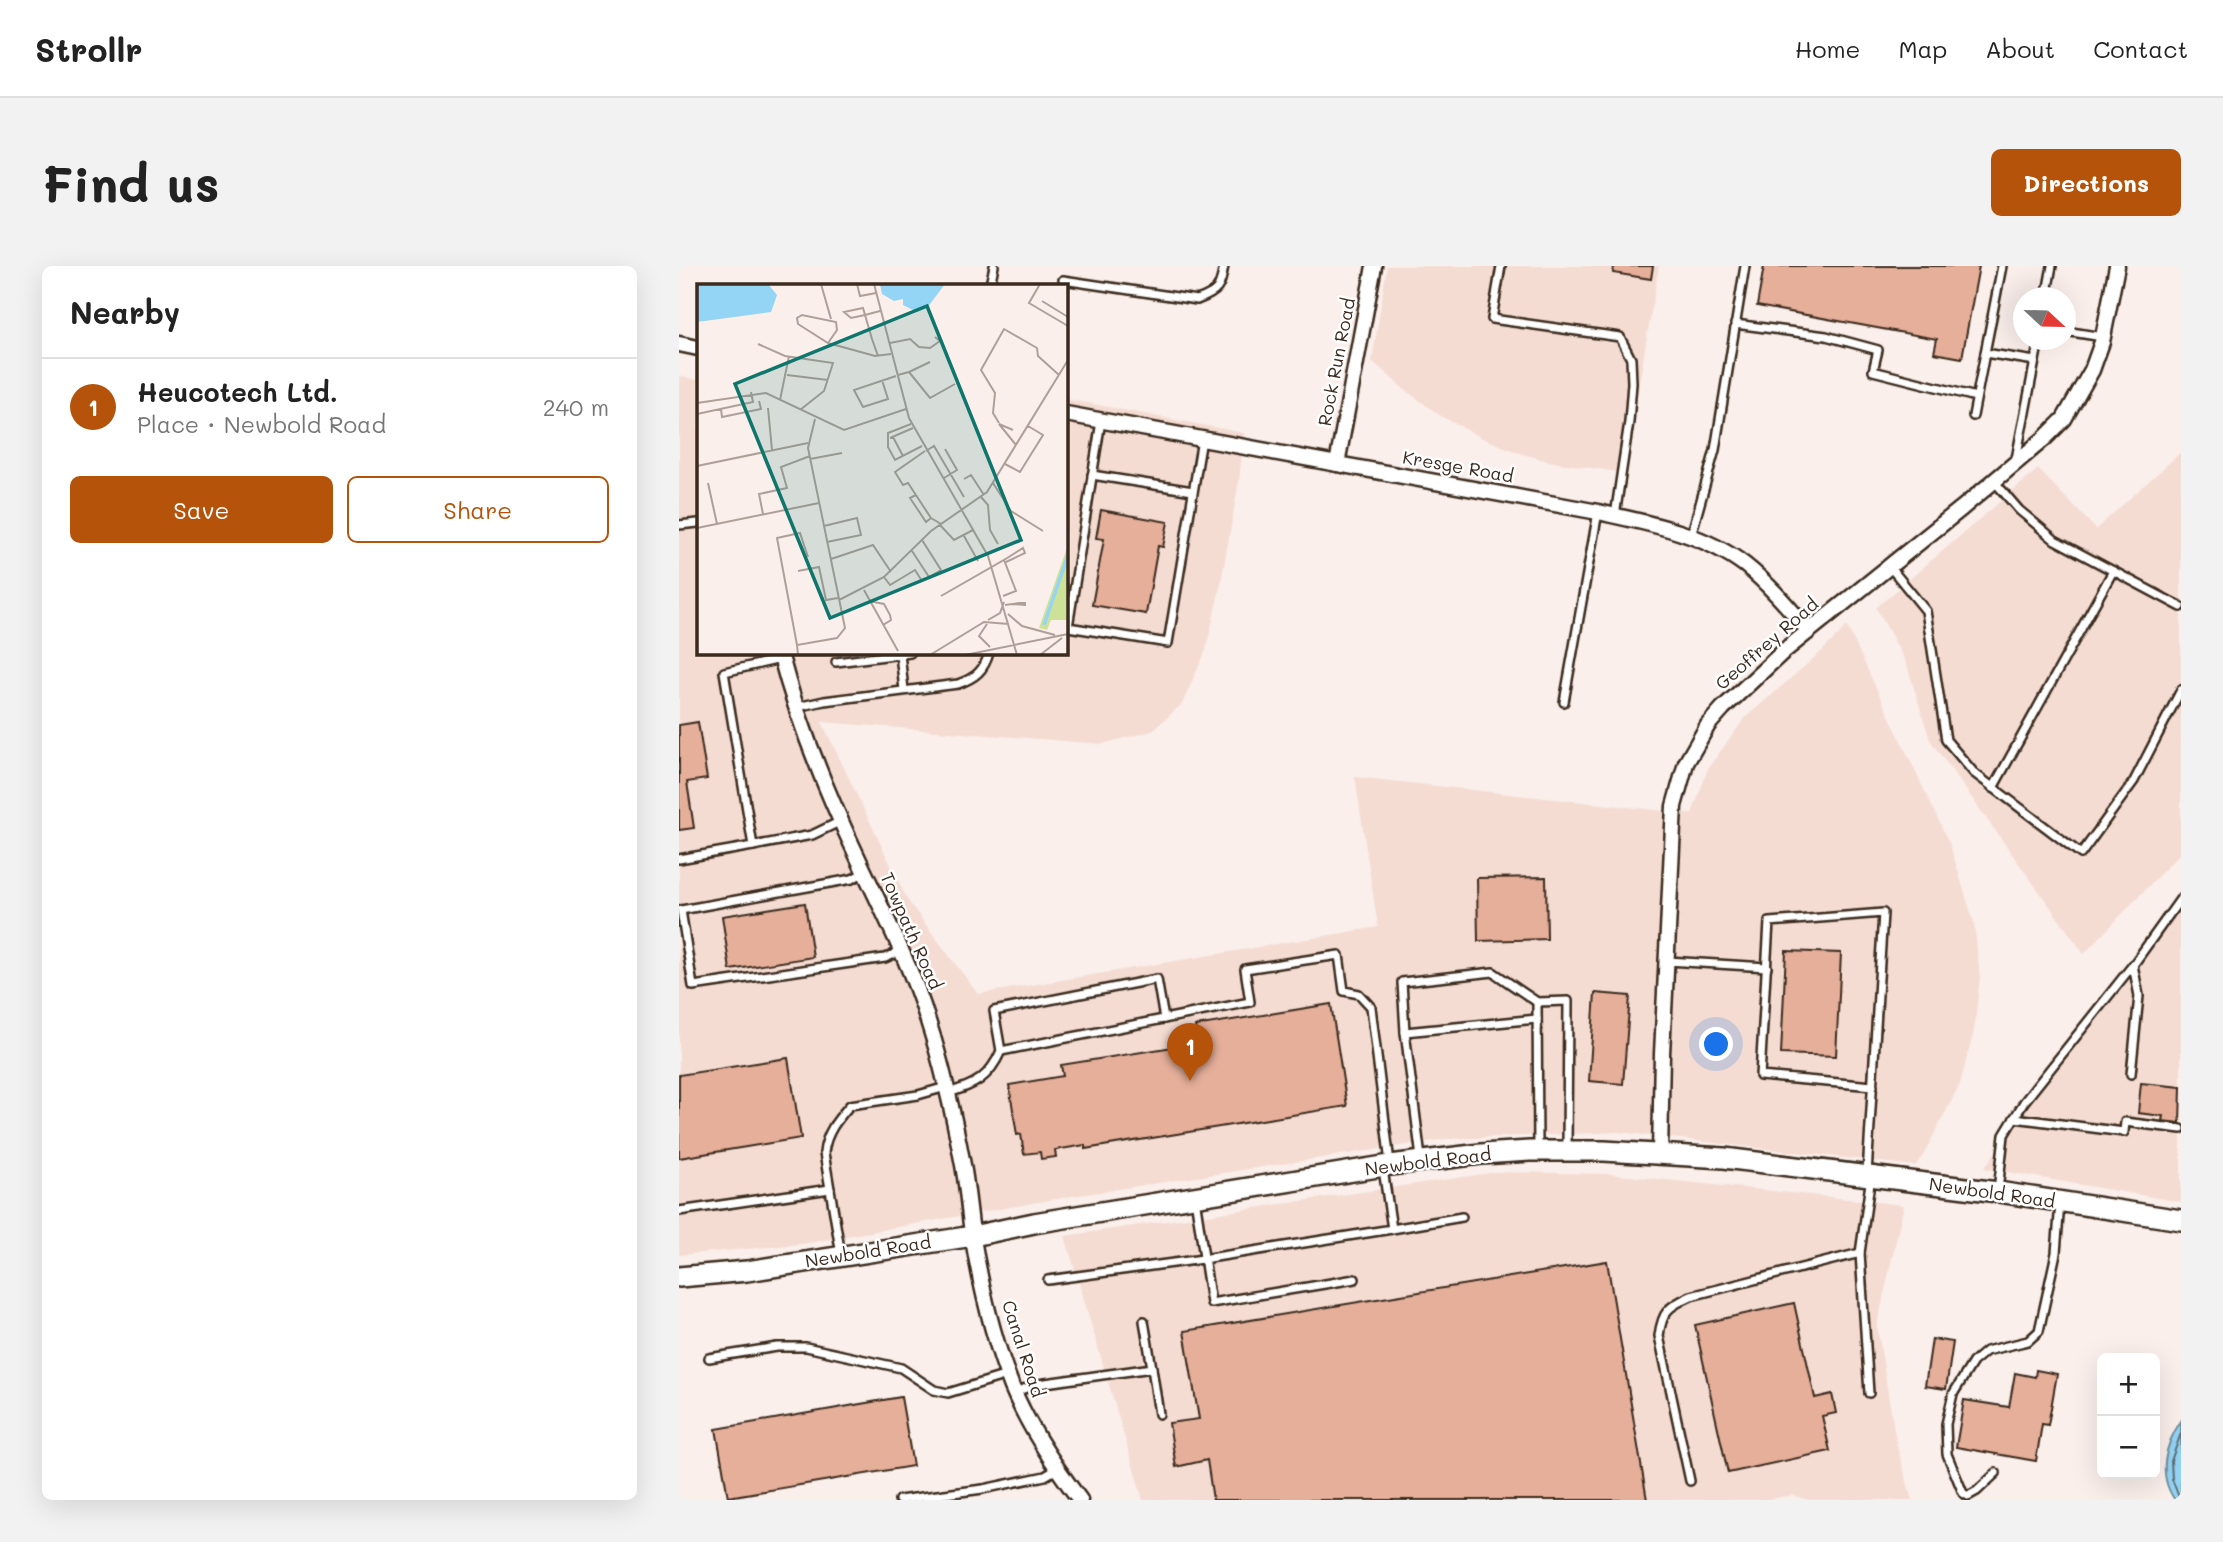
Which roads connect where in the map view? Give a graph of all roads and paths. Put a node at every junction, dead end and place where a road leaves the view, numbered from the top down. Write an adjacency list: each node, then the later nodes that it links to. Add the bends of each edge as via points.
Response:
1 (994, 266): 10 (lane)
2 (1224, 266): 9 (lane, via 1221,285 1197,300)
3 (1374, 266): 26 (street, Rock Run Road)
4 (1501, 266): 31 (lane, via 1492,319 1620,337 1631,359 1629,422)
5 (1745, 266): 12 (lane)
6 (2002, 266): 18 (lane)
7 (2052, 266): 11 (lane)
8 (2117, 266): 14 (street, Geoffrey Road)
9 (1063, 281)
10 (991, 284)
11 (2048, 287)
12 (1735, 324): 20 (lane, via 1826,336 1878,351 1873,371); 32 (lane, via 1715,450)
13 (2076, 333): 14 (lane)
14 (2103, 337): 25 (street, Geoffrey Road, via 2087,380 2064,419)
15 (679, 344): 16 (street)
16 (697, 348)
17 (2037, 350): 19 (lane)
18 (1985, 353): 19 (lane); 20 (lane)
19 (2035, 361): 25 (lane)
20 (1976, 397): 22 (lane)
21 (1067, 414): 23 (street, Kresge Road)
22 (1973, 416)
23 (1101, 421): 24 (street, Kresge Road); 27 (lane)
24 (1202, 439): 26 (street, Kresge Road); 29 (lane)
25 (2016, 462): 28 (street, Geoffrey Road)
26 (1337, 464): 30 (street, Kresge Road)
27 (1092, 475): 29 (lane); 29 (lane, via 1068,627 1168,643)
28 (1994, 481): 33 (street, Geoffrey Road); 34 (lane, via 2055,540)
29 (1193, 491)
30 (1598, 512): 31 (street, Kresge Road); 43 (lane)
31 (1615, 516): 32 (street, Kresge Road)
32 (1691, 536): 36 (street, Kresge Road, via 1744,564)
33 (1890, 567): 36 (street, Geoffrey Road); 45 (lane, via 1926,611 1946,740 1973,773)
34 (2113, 571): 35 (lane); 45 (lane)
35 (2181, 607)
36 (1809, 631): 52 (street, Geoffrey Road, via 1723,708 1686,764 1674,806)
37 (899, 654): 40 (lane); 42 (lane)
38 (989, 654): 42 (lane, via 981,671 958,684)
39 (781, 656): 44 (street, Towpath Road); 47 (lane, via 724,671)
40 (836, 662)
41 (2181, 690): 45 (lane, via 2134,780 2081,854)
42 (904, 691): 44 (lane)
43 (1564, 702)
44 (797, 707): 46 (street, Towpath Road)
45 (1993, 788)
46 (841, 821): 47 (lane, via 811,835); 49 (street, Towpath Road)
47 (753, 846): 48 (lane)
48 (679, 859)
49 (865, 872): 51 (street, Towpath Road); 51 (lane, via 852,879 681,910 694,986 885,958)
50 (2181, 898): 53 (lane)
51 (902, 950): 62 (street, Towpath Road, via 928,1021)
52 (1667, 961): 54 (lane); 67 (street, Geoffrey Road)
53 (2133, 965): 60 (lane, via 2139,996); 63 (lane)
54 (1766, 967): 61 (lane, via 1760,1076); 61 (lane, via 1769,922 1883,913)
55 (1537, 1002): 57 (lane); 58 (lane, via 1493,972 1402,982); 66 (lane, via 1568,1001)
56 (1164, 1019): 59 (lane); 59 (lane, via 1157,979 994,1012); 69 (lane, via 1250,1002 1245,969 1339,955 1344,991 1359,994 1371,1007)
57 (1537, 1019): 58 (lane); 65 (lane)
58 (1405, 1032): 68 (lane)
59 (1001, 1051): 62 (lane, via 994,1067 981,1079)
60 (2131, 1074)
61 (1873, 1086): 70 (lane)
62 (946, 1090): 71 (lane, via 850,1105 826,1140); 79 (street, Towpath Road)
63 (2014, 1118): 64 (lane, via 2124,1132 2125,1122); 72 (lane, via 2004,1135)
64 (2181, 1129)
65 (1538, 1151): 66 (main road, Newbold Road); 68 (main road, Newbold Road)
66 (1567, 1151): 67 (main road, Newbold Road)
67 (1660, 1154): 70 (main road, Newbold Road)
68 (1422, 1161): 69 (main road, Newbold Road)
69 (1386, 1166): 73 (main road, Newbold Road); 78 (lane)
70 (1869, 1175): 72 (main road, Newbold Road); 80 (lane)
71 (830, 1189): 75 (lane); 81 (lane)
72 (1998, 1192): 74 (main road, Newbold Road)
73 (1195, 1198): 79 (main road, Newbold Road); 82 (lane)
74 (2060, 1202): 77 (main road, Newbold Road); 94 (lane, via 2056,1253 2039,1331 2028,1341 1986,1351 1973,1362 1953,1394 1946,1424 1947,1454 1963,1493 1968,1496 1977,1491)
75 (679, 1211)
76 (1462, 1217): 78 (lane)
77 (2181, 1220)
78 (1392, 1229): 82 (lane)
79 (973, 1236): 81 (main road, Newbold Road); 89 (street, Canal Road)
80 (1860, 1253): 91 (lane); 95 (lane, via 1691,1296 1666,1310 1659,1336)
81 (841, 1256): 83 (main road, Newbold Road)
82 (1203, 1258): 84 (lane, via 1211,1303); 85 (lane)
83 (679, 1277)
84 (1355, 1279)
85 (1048, 1280)
86 (1144, 1321): 88 (lane)
87 (709, 1358): 89 (lane, via 806,1347 901,1368 934,1390 948,1393)
88 (1152, 1368): 90 (lane, via 1038,1384); 92 (lane)
89 (1008, 1375): 90 (street, Canal Road)
90 (1015, 1392): 93 (street, Canal Road)
91 (1868, 1392)
92 (1159, 1414)
93 (1056, 1469): 96 (lane, via 1045,1476); 98 (street, Canal Road)
94 (1996, 1473)
95 (1690, 1481)
96 (956, 1496): 97 (lane)
97 (899, 1500)
98 (1080, 1500)

